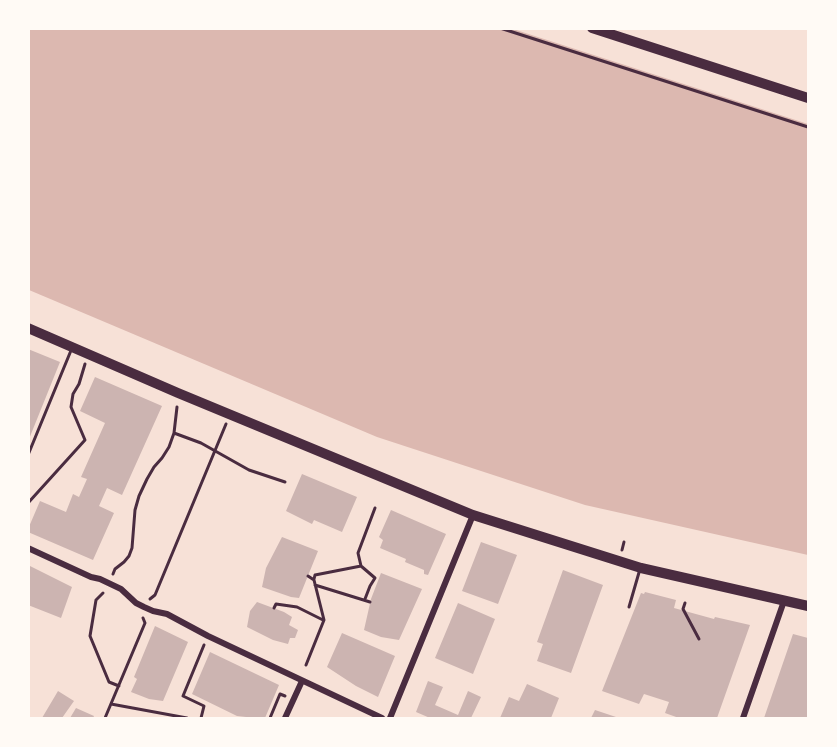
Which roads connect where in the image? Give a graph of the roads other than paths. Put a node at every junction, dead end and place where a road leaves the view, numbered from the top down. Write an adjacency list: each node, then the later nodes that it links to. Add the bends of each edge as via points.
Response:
1 (592, 28): 2 (main road)
2 (613, 32): 3 (main road)
3 (808, 98)
4 (28, 328): 5 (main road)
5 (72, 348): 6 (lane); 7 (main road)
6 (28, 455)
7 (473, 515): 9 (main road); 16 (street)
8 (28, 548): 13 (street, via 110,583 136,603 167,614)
9 (640, 568): 10 (main road); 12 (lane)
10 (784, 601): 11 (main road); 17 (street)
11 (808, 606)
12 (629, 607)
13 (302, 681): 14 (street); 15 (street)
14 (285, 718)
15 (382, 718)
16 (390, 718)
17 (743, 718)

